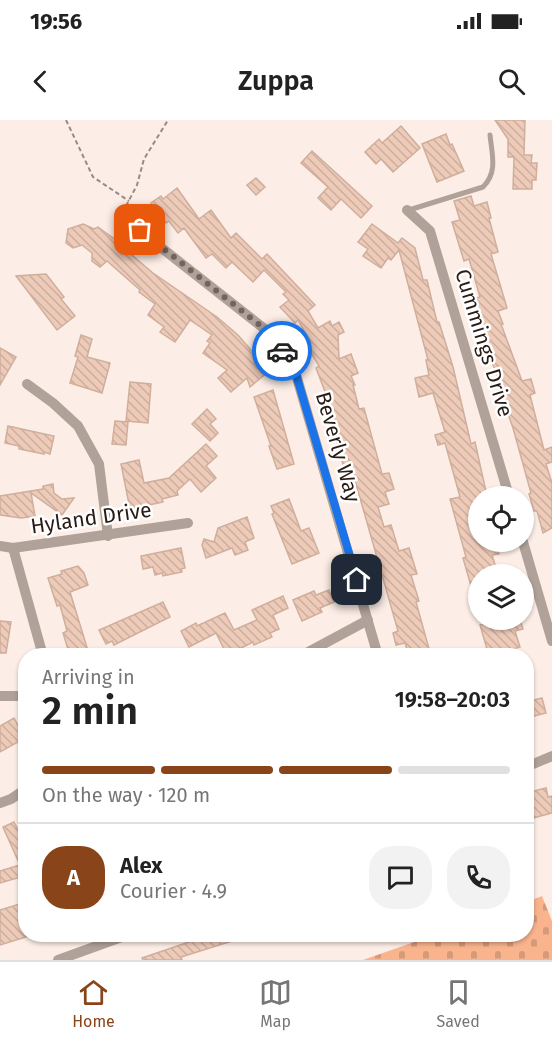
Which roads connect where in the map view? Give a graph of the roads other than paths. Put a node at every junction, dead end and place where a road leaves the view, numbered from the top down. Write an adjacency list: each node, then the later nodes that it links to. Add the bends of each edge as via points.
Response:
1 (490, 135): 2 (lane, via 492,178 483,187)
2 (407, 210): 5 (street, Cummings Drive, via 430,231)
3 (121, 216): 11 (street, Beverly Way, via 271,334 295,371)
4 (27, 384): 7 (street, via 78,426 99,464)
5 (506, 486)
6 (188, 523): 7 (street, Hyland Drive)
7 (108, 536): 9 (street, Hyland Drive)
8 (0, 546): 9 (street, Hyland Drive)
9 (14, 548): 13 (street)
10 (526, 552): 12 (street)
11 (368, 620): 14 (street); 15 (street, Beverly Way)
12 (552, 640)
13 (41, 648)
14 (316, 648)
15 (376, 648)
16 (0, 696): 17 (street)
17 (18, 696)
18 (552, 756): 19 (street)
19 (534, 764)
20 (18, 794): 21 (street)
21 (0, 803)
22 (108, 942): 23 (street)
23 (58, 960)

